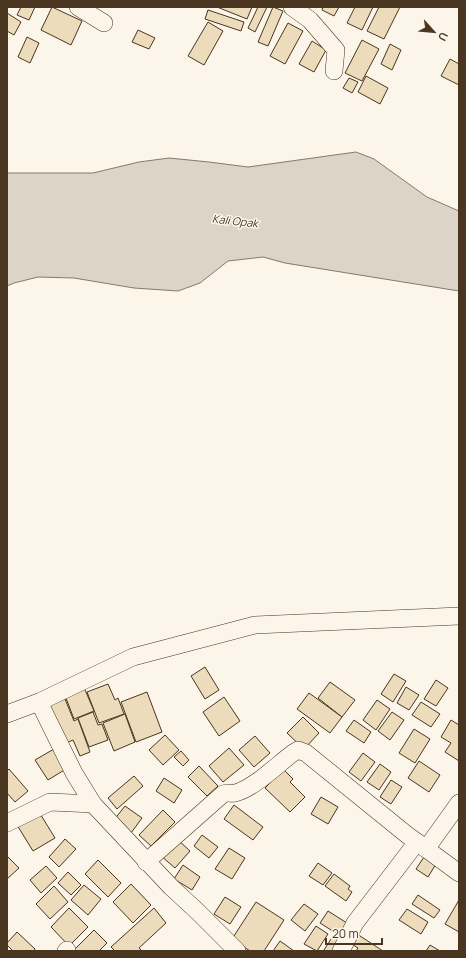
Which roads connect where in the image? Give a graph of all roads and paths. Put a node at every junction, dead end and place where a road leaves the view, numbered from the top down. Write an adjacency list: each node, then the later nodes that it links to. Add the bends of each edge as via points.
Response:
1 (78, 7): 3 (street)
2 (292, 7): 4 (street, via 310,20 336,50)
3 (104, 23)
4 (334, 71)
5 (459, 616): 6 (street, via 254,625 133,657)
6 (39, 702): 7 (street); 9 (street, via 74,773)
7 (7, 714)
8 (459, 803): 11 (street)
9 (93, 804): 10 (street, via 50,802); 12 (street)
10 (7, 823)
11 (422, 846): 12 (street, via 306,753 298,750 254,784 238,793 223,794); 13 (street); 15 (street, via 355,923)
12 (146, 862): 14 (street)
13 (459, 873)
14 (237, 951)
15 (341, 951)

